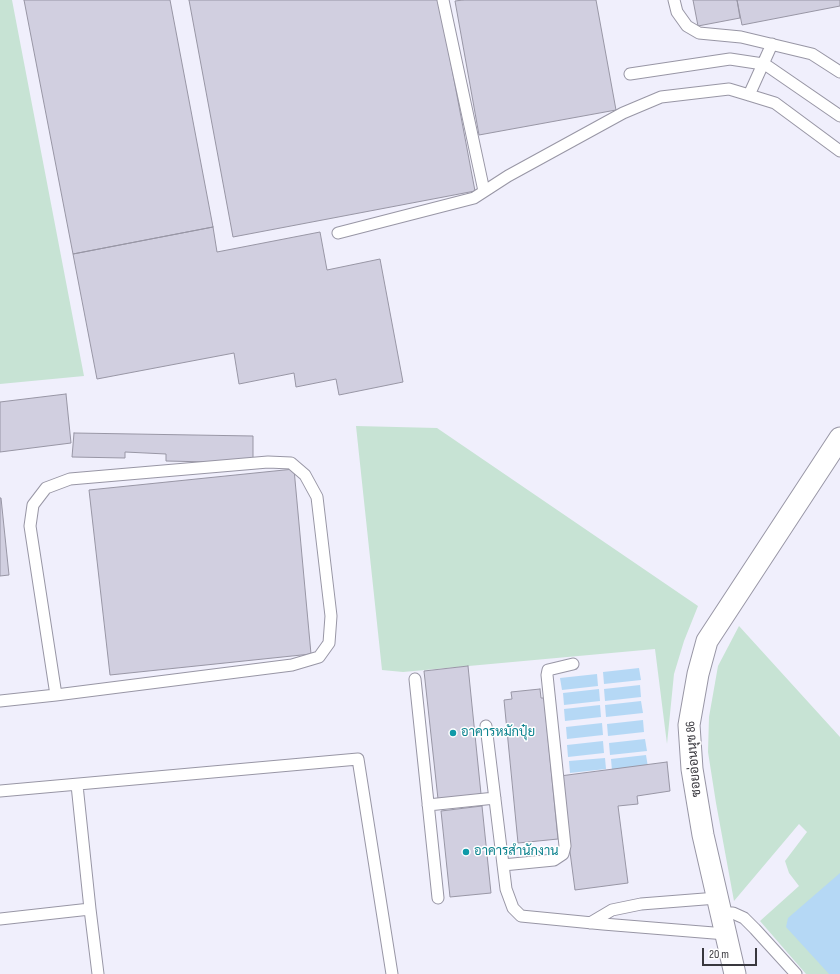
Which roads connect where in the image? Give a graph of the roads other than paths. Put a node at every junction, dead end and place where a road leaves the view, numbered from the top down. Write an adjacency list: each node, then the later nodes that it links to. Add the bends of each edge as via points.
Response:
1 (443, 0): 10 (lane)
2 (674, 0): 3 (lane, via 677,12 687,26 699,33 741,37)
3 (772, 44): 4 (lane); 5 (lane, via 812,54)
4 (763, 64): 6 (lane, via 730,59); 7 (lane); 8 (lane)
5 (840, 72)
6 (630, 74)
7 (749, 95): 9 (lane, via 775,103); 10 (lane, via 729,89 661,97 623,113)
8 (840, 116)
9 (840, 151)
10 (484, 191): 11 (lane, via 474,198)
11 (338, 233)
12 (840, 438): 24 (street, ซอยอ่อนนุช 86, via 707,641 698,674 689,725 692,769)
13 (573, 664): 22 (lane, via 548,670 547,675 565,846 563,854 554,860)
14 (415, 679): 21 (lane)
15 (56, 694): 15 (lane, via 30,526 33,505 46,488 70,479 268,462 291,463 305,475 317,497 331,616 329,643 319,657 292,665); 16 (lane)
16 (0, 701)
17 (486, 726): 20 (lane)
18 (77, 785): 19 (lane); 25 (lane); 30 (lane, via 358,759)
19 (0, 791)
20 (495, 798): 21 (lane); 22 (lane)
21 (428, 805): 23 (lane)
22 (503, 866): 27 (lane, via 506,889 513,908 522,916)
23 (438, 898)
24 (719, 906): 27 (lane, via 641,904 612,910); 28 (street, ซอยอ่อนนุช 86); 32 (lane, via 744,918)
25 (90, 909): 26 (lane); 29 (lane)
26 (0, 919)
27 (590, 923): 28 (lane)
28 (726, 934): 31 (street, ซอยอ่อนนุช 86)
29 (98, 974)
30 (392, 974)
31 (735, 974)
32 (796, 974)

